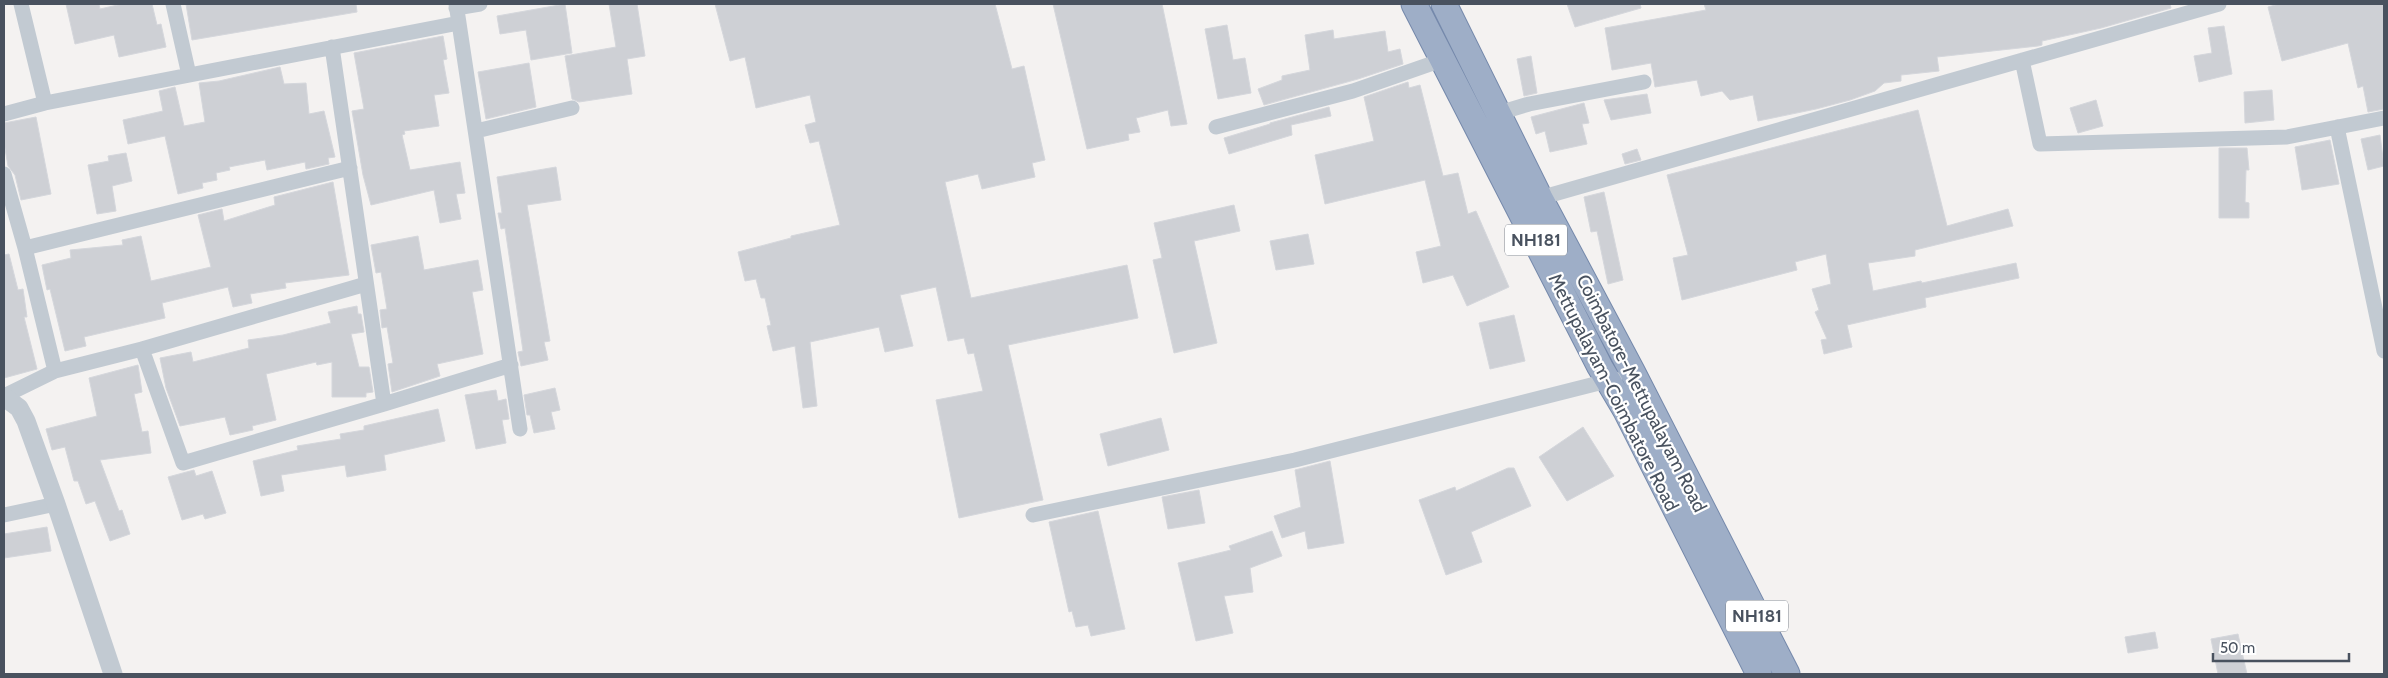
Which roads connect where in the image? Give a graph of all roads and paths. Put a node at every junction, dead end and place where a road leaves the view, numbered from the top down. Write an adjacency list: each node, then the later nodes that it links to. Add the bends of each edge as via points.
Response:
1 (21, 4): 13 (street)
2 (173, 4): 11 (street)
3 (480, 4): 7 (street)
4 (1414, 4): 9 (highway, Mettupalayam-Coimbatore Road / NH181)
5 (1444, 4): 15 (highway, Coimbatore-Mettupalayam Road / NH181)
6 (2219, 4): 10 (street)
7 (457, 12): 8 (street); 20 (street)
8 (332, 47): 11 (street); 21 (street)
9 (1442, 60): 18 (street, via 1353,91); 31 (highway, Mettupalayam-Coimbatore Road / NH181)
10 (2022, 60): 19 (street, via 2040,144 2287,136); 23 (street)
11 (189, 75): 13 (street)
12 (1644, 82): 15 (street, via 1529,104)
13 (45, 103): 16 (street)
14 (572, 108): 20 (street)
15 (1499, 113): 23 (highway, Coimbatore-Mettupalayam Road / NH181)
16 (4, 114)
17 (2384, 118): 19 (street)
18 (1216, 127)
19 (2337, 127): 27 (street)
20 (476, 130): 28 (street)
21 (350, 168): 24 (street); 25 (street)
22 (4, 174): 24 (street)
23 (1540, 198): 30 (highway, Coimbatore-Mettupalayam Road / NH181)
24 (25, 248): 29 (street)
25 (366, 284): 26 (street); 33 (street)
26 (142, 349): 29 (street); 33 (street, via 183,463)
27 (2384, 351)
28 (511, 365): 33 (street); 34 (street)
29 (55, 371): 32 (street)
30 (1632, 371): 31 (street); 35 (highway, Coimbatore-Mettupalayam Road / NH181)
31 (1610, 382): 35 (highway, Mettupalayam-Coimbatore Road / NH181); 38 (street, via 1295,460)
32 (4, 397): 36 (street, via 19,408 26,421)
33 (384, 404)
34 (520, 429)
35 (1668, 468): 40 (highway, Mettupalayam-Coimbatore Road / NH181, via 1704,569); 41 (highway, Coimbatore-Mettupalayam Road / NH181, via 1728,558)
36 (56, 504): 37 (street); 39 (street)
37 (4, 515)
38 (1033, 515)
39 (113, 674)
40 (1759, 674)
41 (1787, 674)

